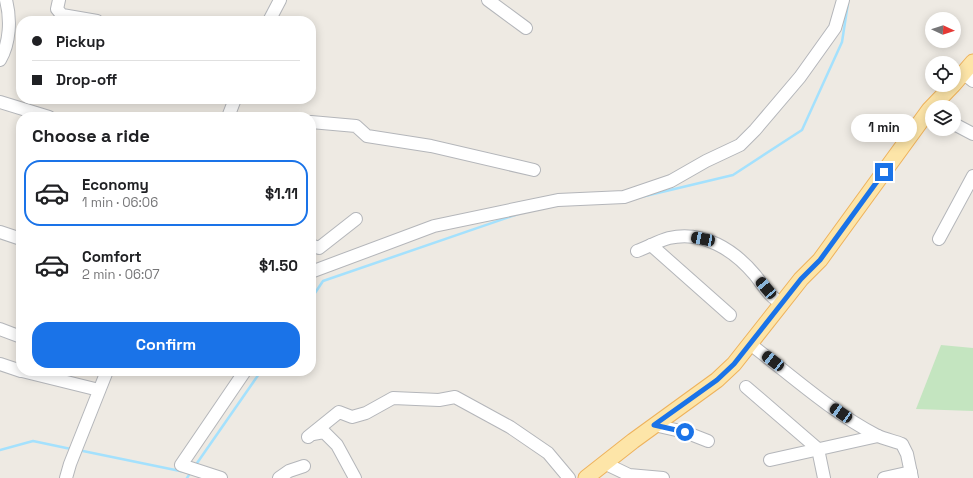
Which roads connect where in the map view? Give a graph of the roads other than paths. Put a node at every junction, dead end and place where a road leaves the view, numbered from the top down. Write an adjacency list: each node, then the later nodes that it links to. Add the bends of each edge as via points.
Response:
1 (6, 0): 9 (street, via 6,50)
2 (59, 0): 6 (street, via 57,9 62,15)
3 (280, 0): 7 (street)
4 (488, 0): 8 (street)
5 (843, 0): 27 (street, via 835,28 800,77 755,130 740,145 672,181 624,197 558,200 434,226)
6 (68, 16)
7 (272, 16)
8 (526, 28)
9 (0, 60)
10 (963, 77): 11 (main road)
11 (941, 100)
12 (0, 102): 13 (street)
13 (33, 112)
14 (925, 118): 28 (main road, via 820,260)
15 (316, 122): 18 (street, via 356,126 367,136 431,146)
16 (961, 128): 17 (street)
17 (973, 134)
18 (534, 170)
19 (973, 176): 23 (street)
20 (356, 219): 25 (street, via 319,248)
21 (0, 232): 22 (street)
22 (16, 238)
23 (939, 239)
24 (651, 245): 26 (street); 28 (street, via 681,236 713,241 740,260 753,272 771,296); 29 (street)
25 (316, 247)
26 (638, 251)
27 (316, 270)
28 (782, 303): 32 (main road)
29 (730, 315)
30 (0, 329): 31 (street)
31 (16, 335)
32 (750, 344): 40 (main road, via 717,380); 41 (street, via 829,406)
33 (0, 364): 34 (street)
34 (16, 369)
35 (42, 376): 39 (street)
36 (105, 376): 39 (street)
37 (242, 376): 49 (street, via 181,465)
38 (746, 387): 43 (street)
39 (99, 390): 48 (street)
40 (654, 425): 42 (street, via 685,432); 45 (main road)
41 (878, 436): 43 (street); 47 (street, via 902,444 907,454)
42 (708, 441)
43 (818, 449): 44 (street); 55 (street)
44 (770, 460)
45 (604, 464): 53 (main road); 54 (street, via 629,475)
46 (304, 466): 50 (street)
47 (911, 475): 56 (street)
48 (66, 478)
49 (221, 478)
50 (278, 478)
51 (355, 478): 52 (street, via 333,439 324,432 311,436 339,412 352,417 366,413 393,398 439,400 455,397 510,427 548,453)
52 (569, 478)
53 (586, 478)
54 (663, 478)
55 (824, 478)
56 (884, 478)

